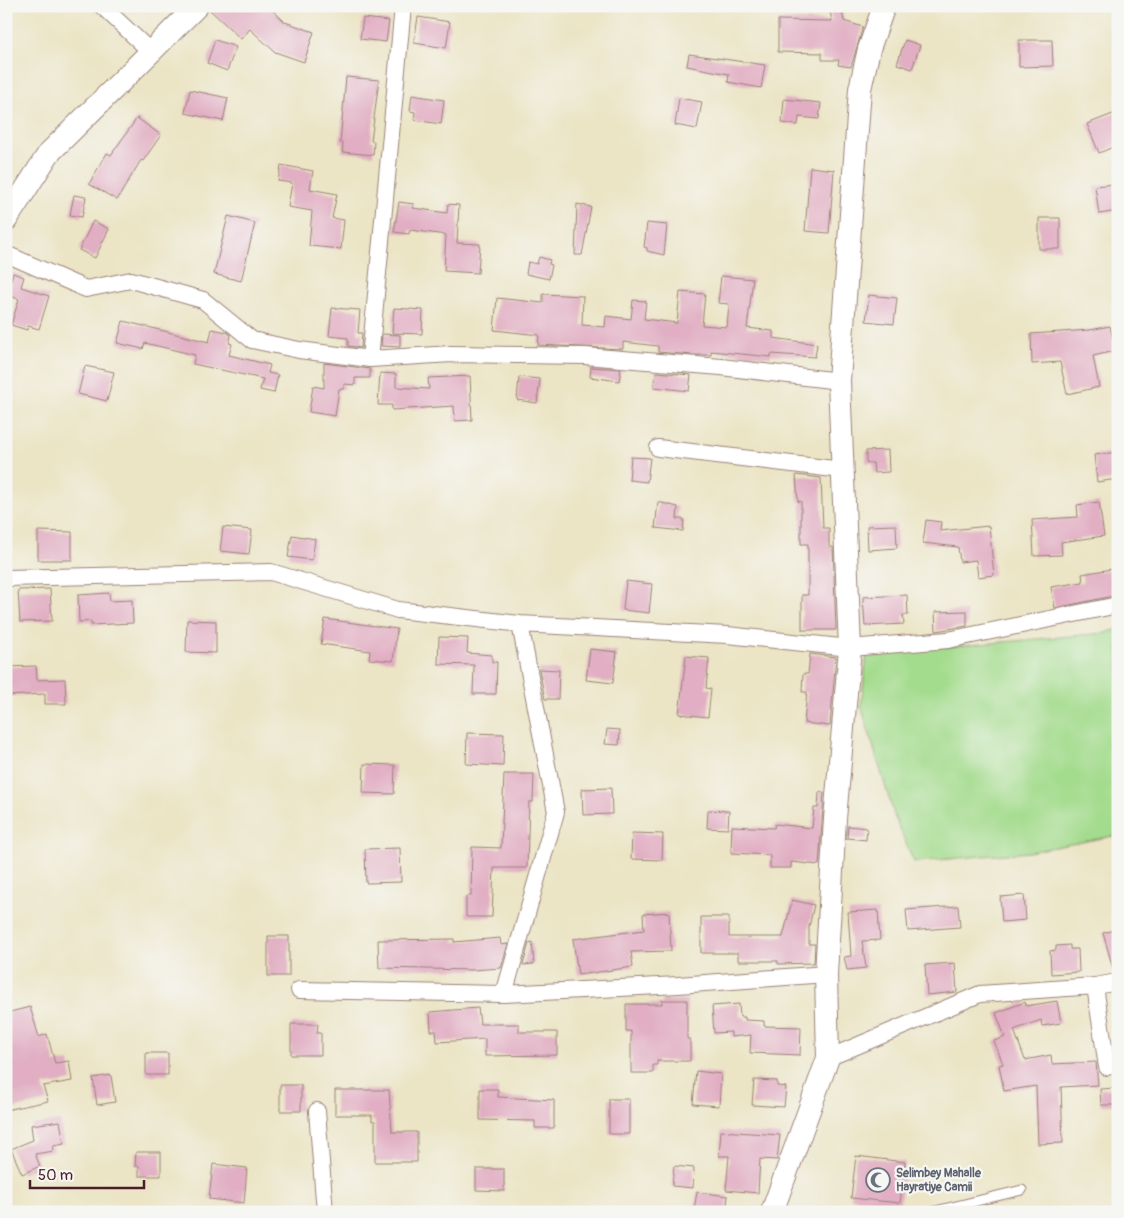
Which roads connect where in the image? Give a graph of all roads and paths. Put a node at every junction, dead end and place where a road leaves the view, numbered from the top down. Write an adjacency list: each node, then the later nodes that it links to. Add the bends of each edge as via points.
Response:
1 (102, 6): 5 (street)
2 (197, 6): 5 (street)
3 (403, 6): 8 (street)
4 (884, 6): 9 (street, via 860,89)
5 (152, 52): 6 (street, via 49,153)
6 (6, 220)
7 (6, 254): 8 (street, via 86,289 132,280 203,300 252,340)
8 (370, 359): 9 (street, via 452,354 585,356)
9 (839, 381): 11 (street)
10 (658, 448): 11 (street)
11 (842, 470): 15 (street)
12 (6, 578): 14 (street, via 271,572 398,610)
13 (1118, 605): 15 (street, via 948,640)
14 (520, 624): 15 (street, via 728,635); 20 (street, via 556,812)
15 (850, 648): 16 (street)
16 (826, 974): 20 (street); 21 (street)
17 (1118, 982): 18 (street)
18 (1095, 986): 21 (street, via 980,994); 22 (street)
19 (300, 990): 20 (street)
20 (504, 994)
21 (828, 1058): 26 (street)
22 (1106, 1067)
23 (317, 1111): 28 (street)
24 (1022, 1190): 29 (lane)
25 (6, 1208): 27 (lane)
26 (778, 1211)
27 (8, 1212)
28 (324, 1212)
29 (931, 1212)

